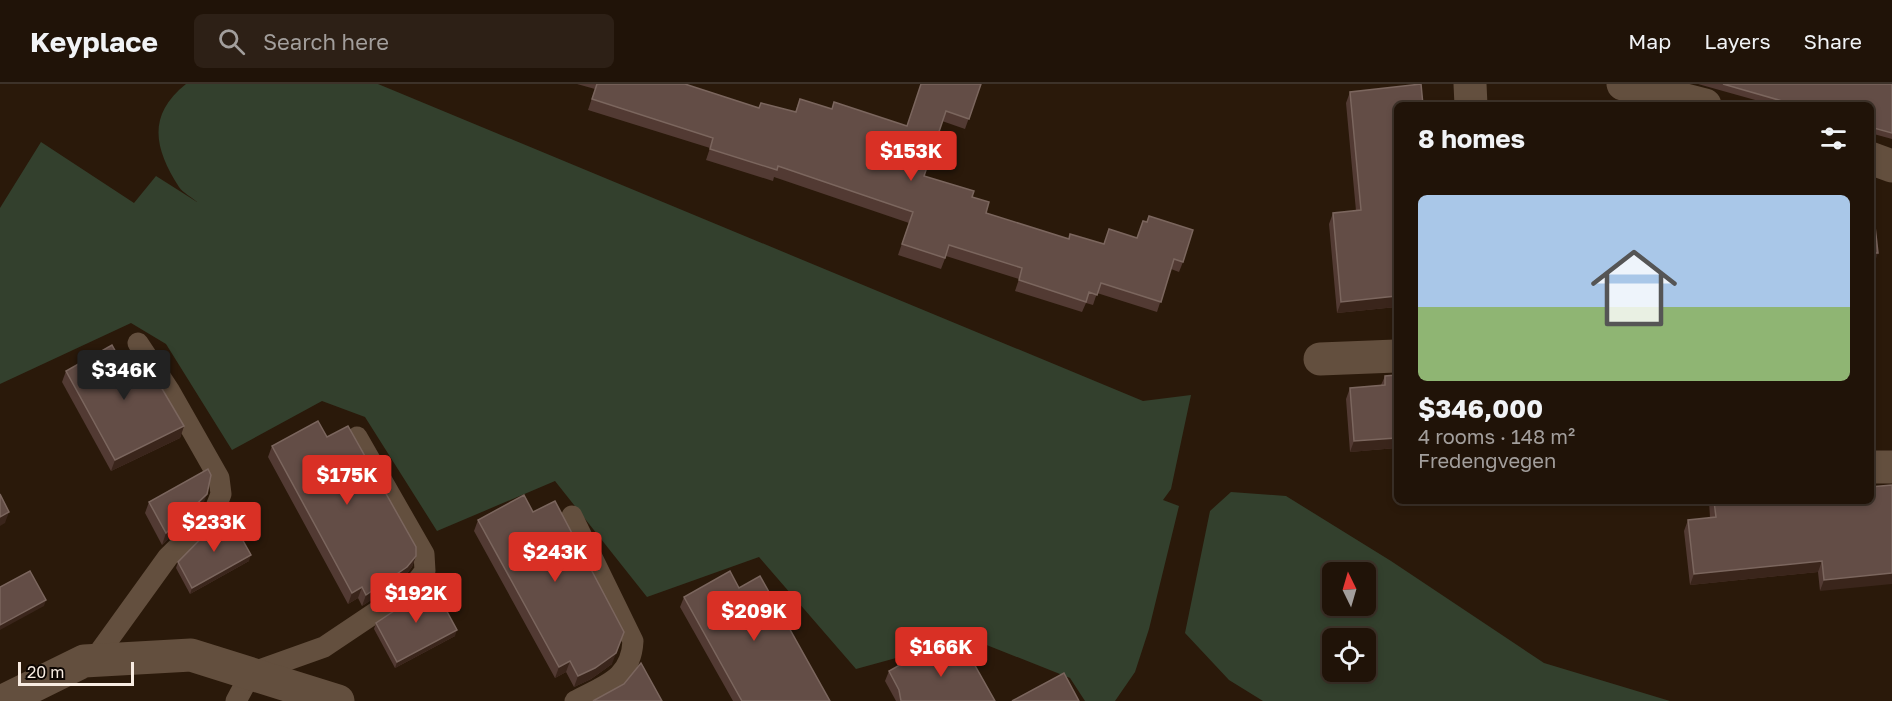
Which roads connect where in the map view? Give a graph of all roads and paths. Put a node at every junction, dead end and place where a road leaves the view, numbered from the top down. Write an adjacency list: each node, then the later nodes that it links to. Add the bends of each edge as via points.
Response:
1 (1470, 84): 3 (street)
2 (1623, 84): 4 (street)
3 (1471, 102)
4 (1694, 102)
5 (1874, 159): 6 (street)
6 (1892, 166)
7 (138, 344): 14 (lane, via 219,478 221,494 214,512 168,557)
8 (1394, 356): 9 (street)
9 (1320, 359)
10 (357, 437): 15 (lane, via 424,554 425,571 412,588 324,647)
11 (1874, 467): 12 (street)
12 (1892, 467)
13 (572, 516): 18 (lane, via 633,641 632,658 619,678)
14 (93, 661): 15 (street, via 191,655); 16 (street, via 84,661)
15 (244, 687): 17 (street)
16 (3, 701)
17 (338, 701)
18 (575, 701)

